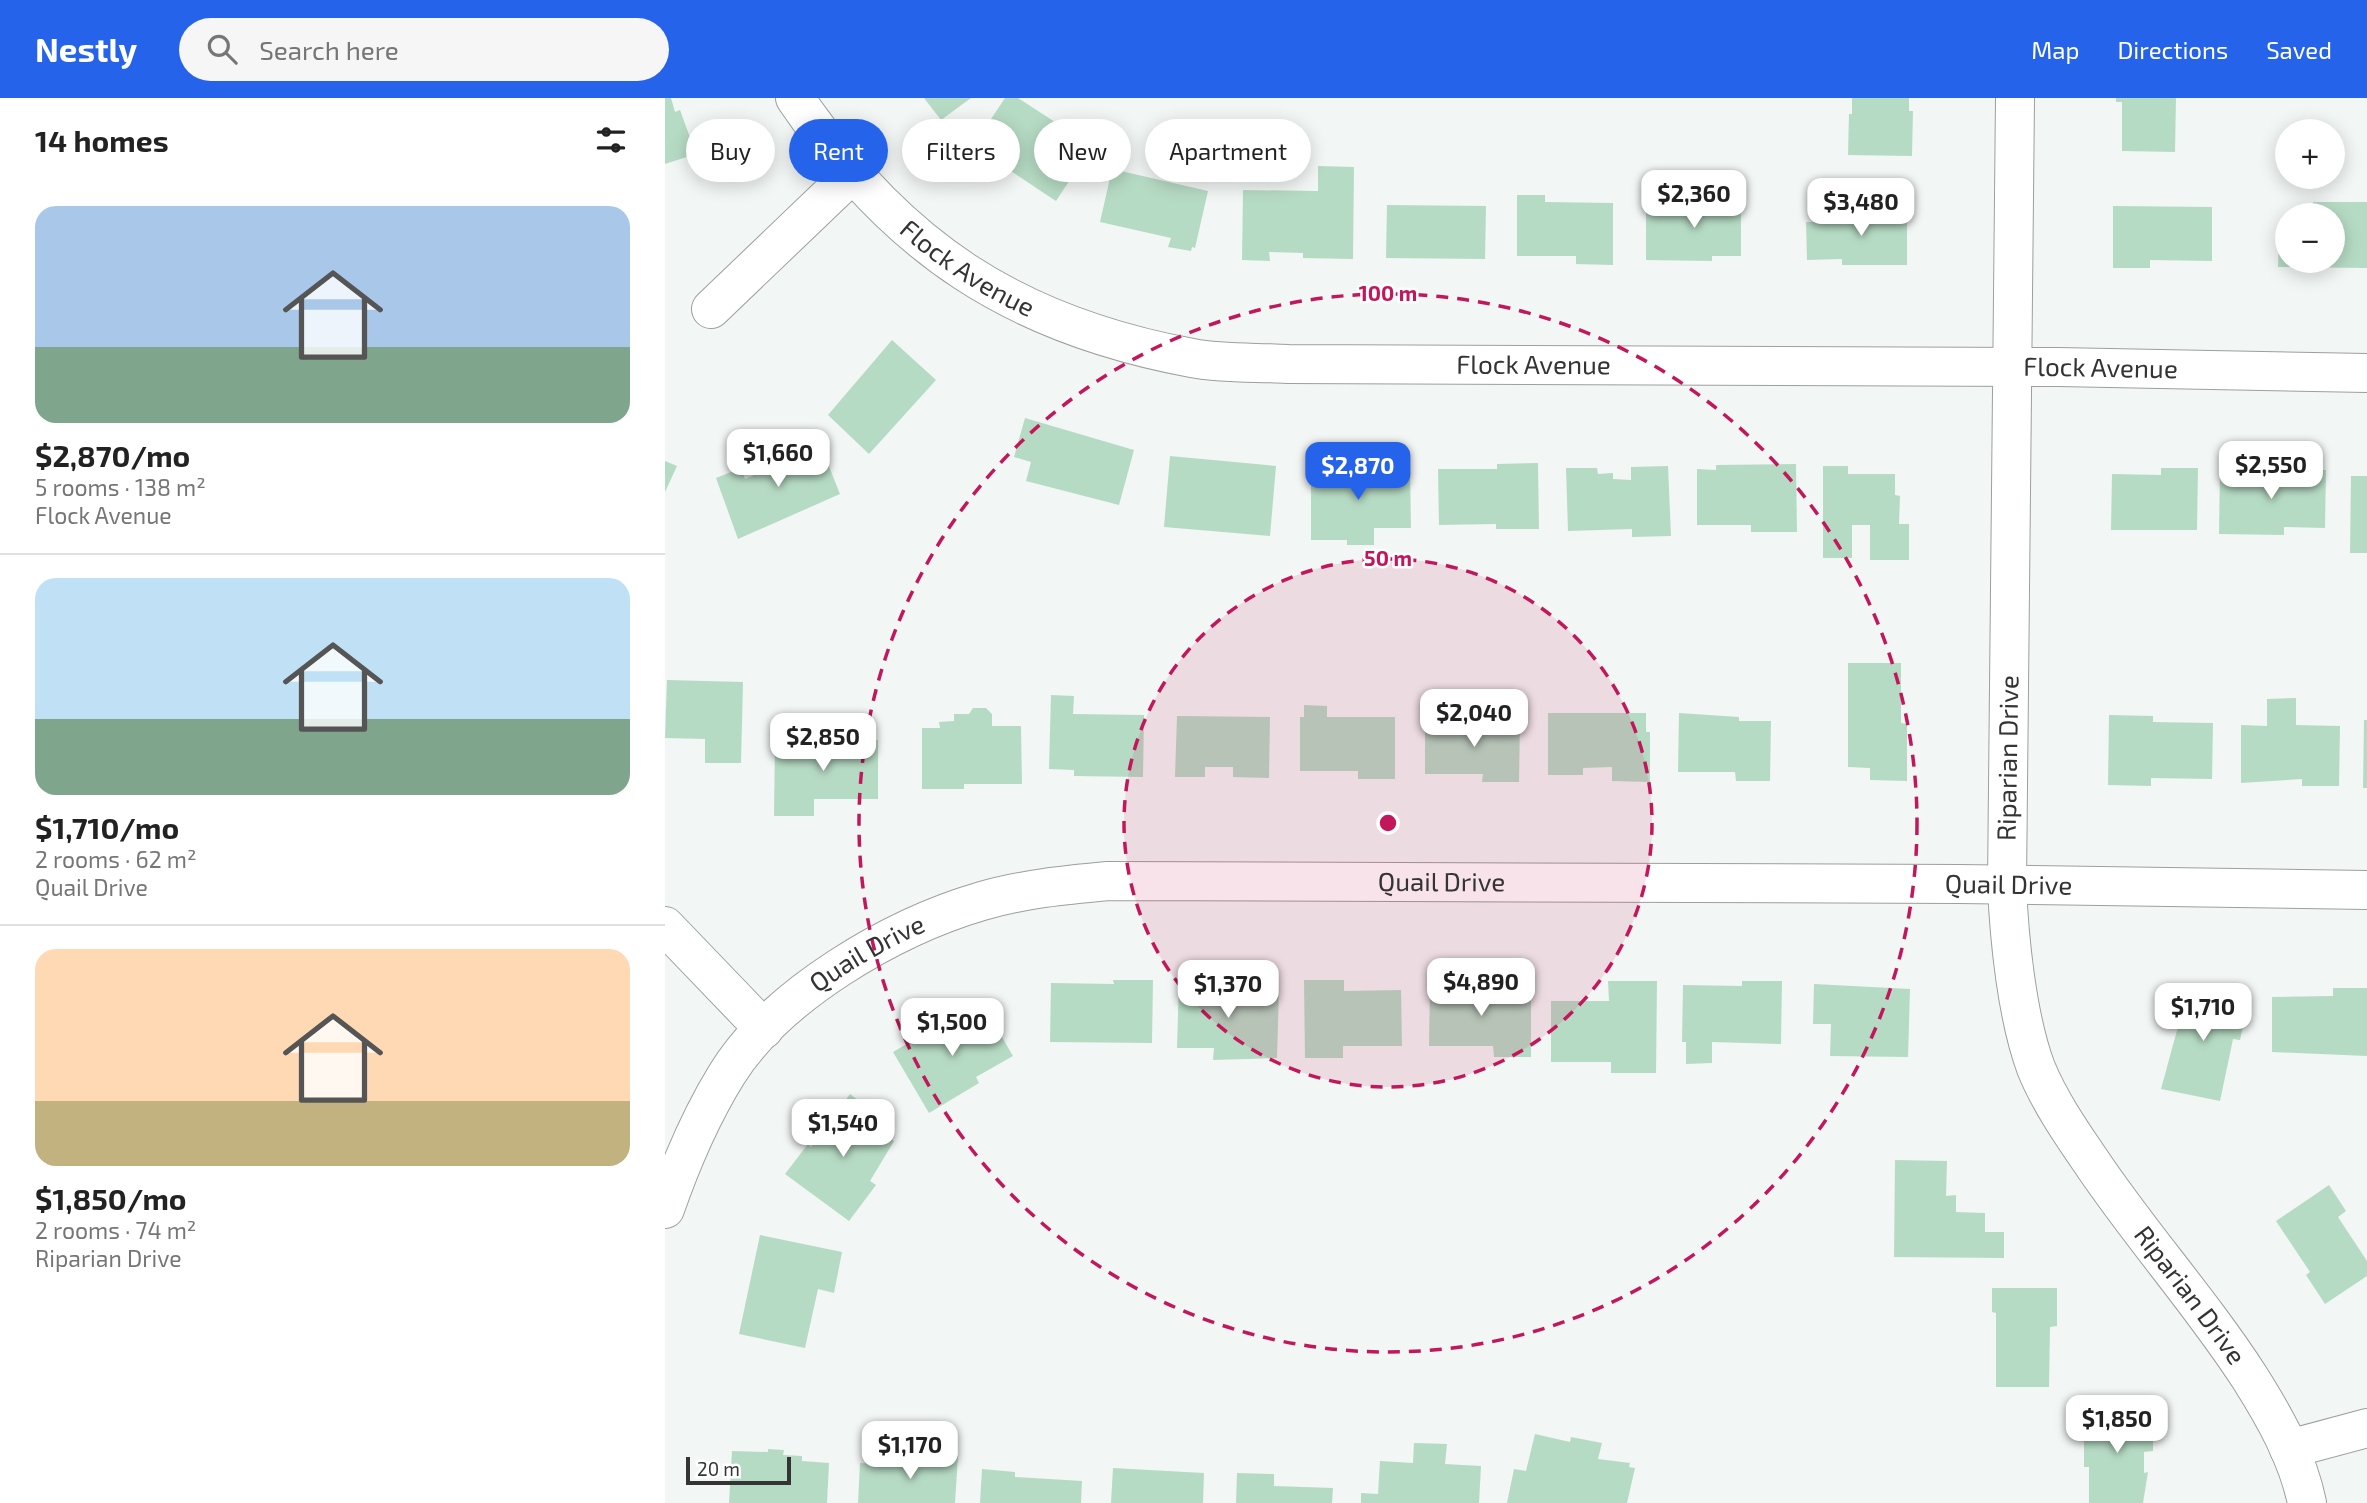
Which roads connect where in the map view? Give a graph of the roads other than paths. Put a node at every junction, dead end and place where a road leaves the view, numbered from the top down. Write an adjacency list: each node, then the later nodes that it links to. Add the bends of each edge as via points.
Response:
1 (795, 98): 3 (street, Flock Avenue)
2 (2015, 98): 7 (street, Riparian Drive)
3 (810, 119)
4 (844, 182): 6 (street)
5 (860, 182): 7 (street, Flock Avenue, via 918,239 967,274 1034,311 1112,340 1195,359 1288,364)
6 (711, 309)
7 (2012, 368): 8 (street, Flock Avenue); 9 (street, Riparian Drive)
8 (2367, 373)
9 (2007, 885): 10 (street, Quail Drive); 12 (street, Quail Drive, via 1108,881 1041,887 981,901 919,925 841,967); 15 (street, Riparian Drive, via 2008,933 2021,1003 2036,1067 2054,1104 2120,1205 2228,1343)
10 (2367, 890)
11 (665, 926): 12 (street)
12 (764, 1029): 13 (street, Quail Drive, via 727,1074 680,1166)
13 (665, 1209)
14 (2367, 1428): 15 (street)
15 (2289, 1448): 16 (street, Riparian Drive)
16 (2308, 1503)

